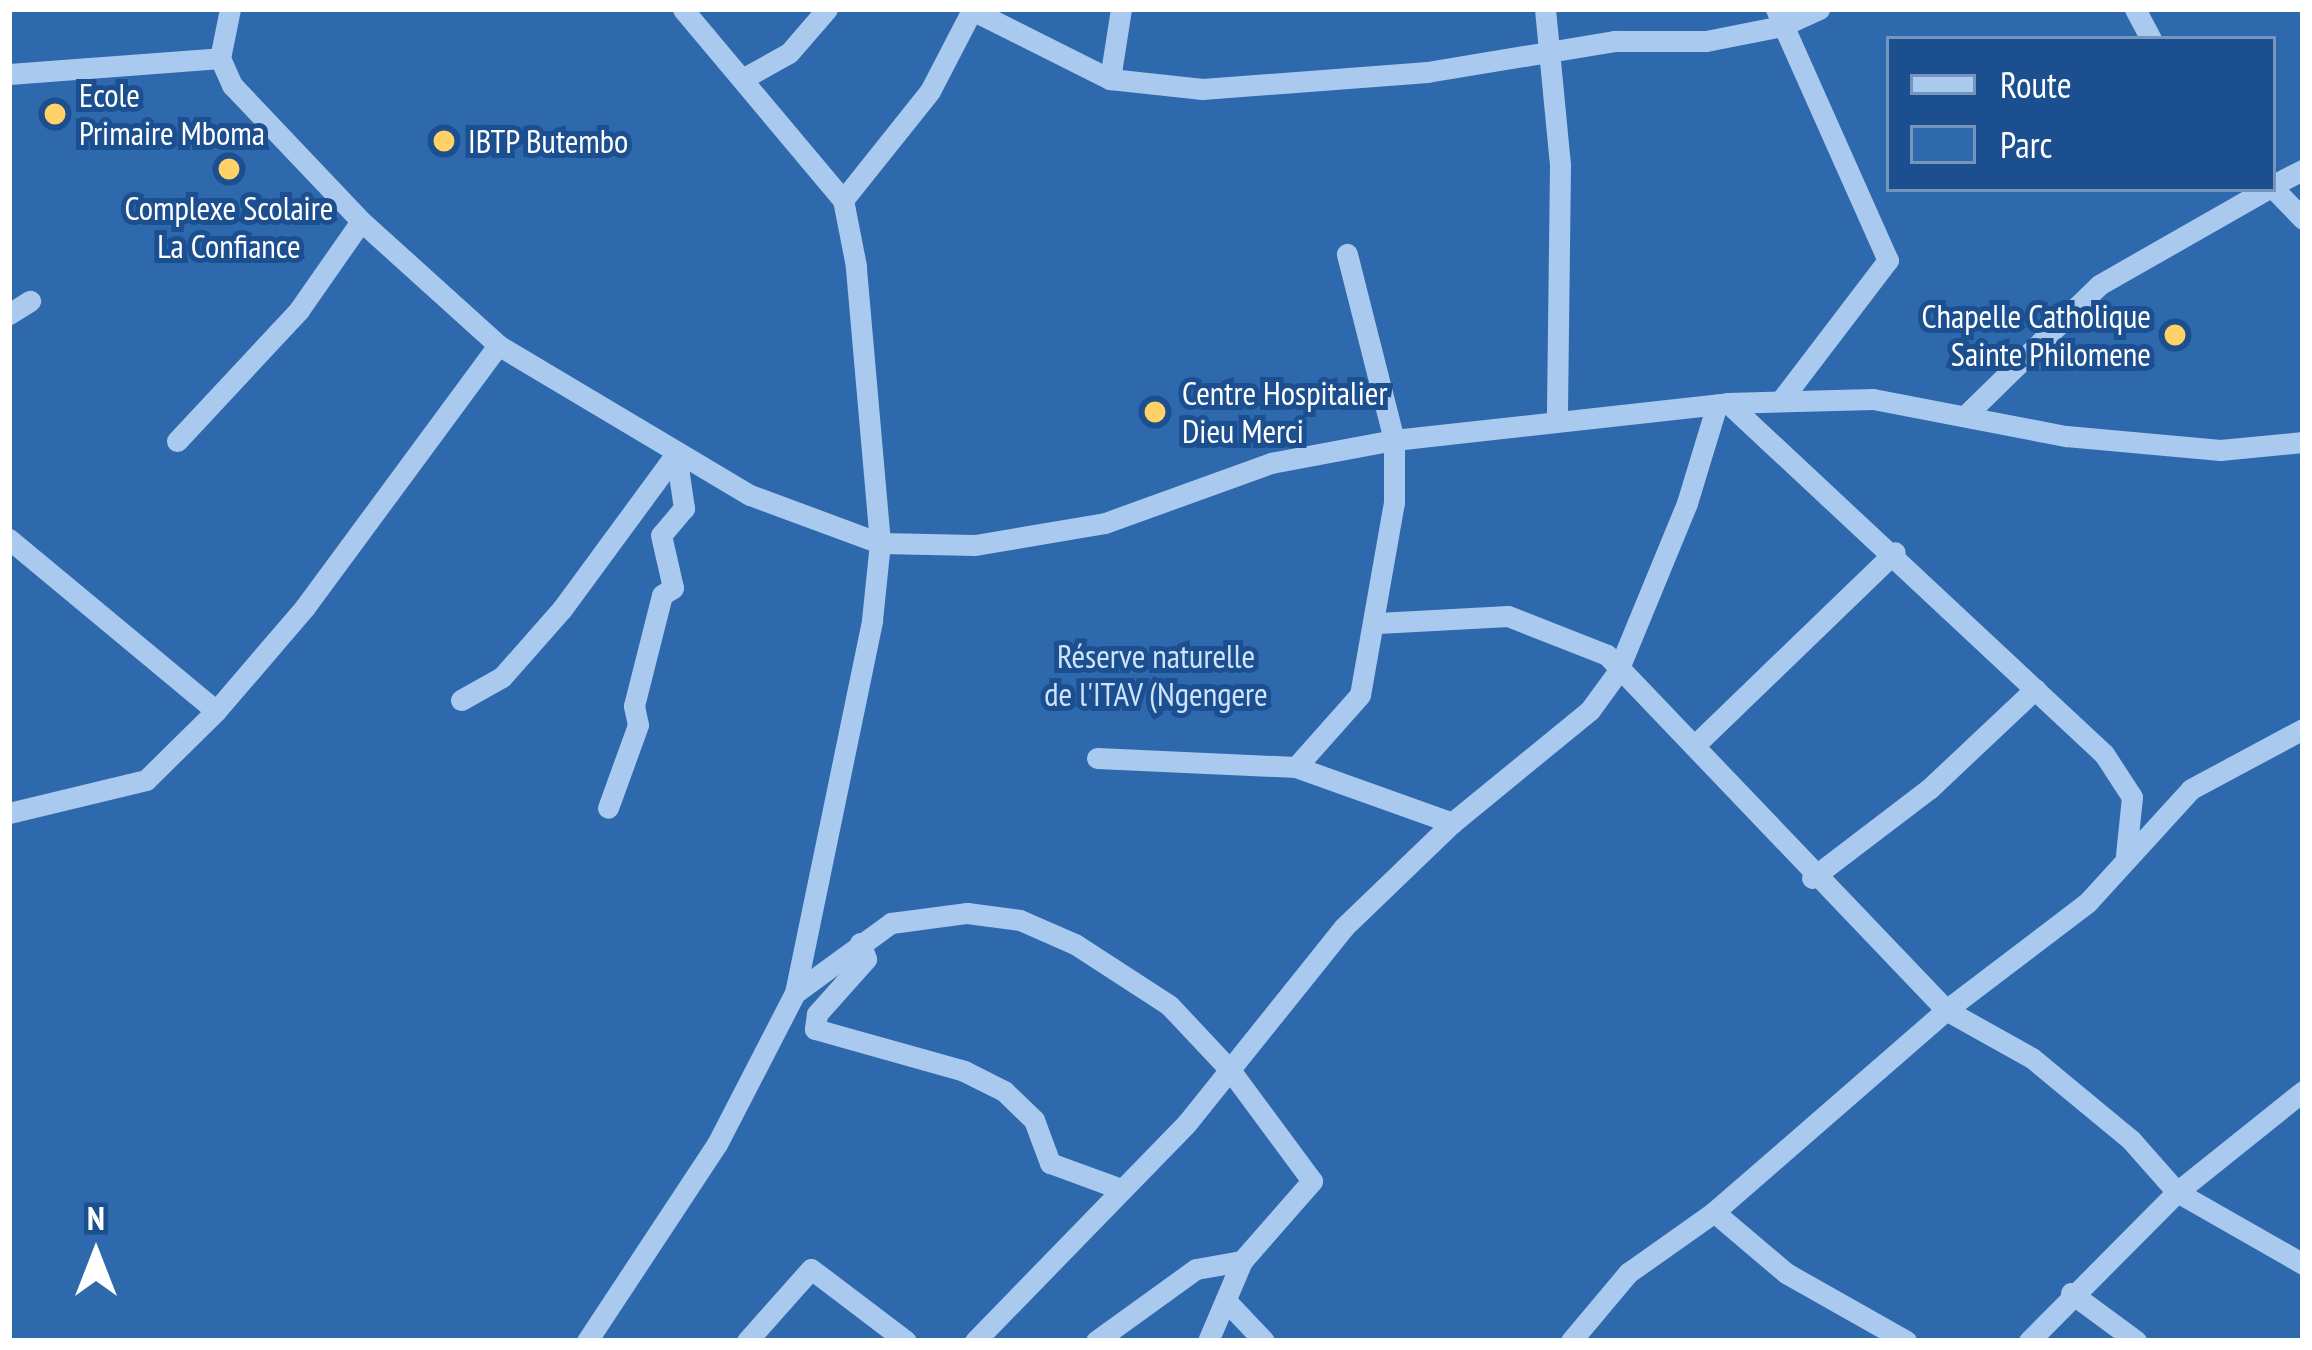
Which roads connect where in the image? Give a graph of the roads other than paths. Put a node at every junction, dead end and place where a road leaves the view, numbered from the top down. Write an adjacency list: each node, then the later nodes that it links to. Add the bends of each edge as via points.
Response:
1 (230, 9): 12 (street)
2 (683, 9): 14 (street)
3 (827, 9): 14 (street, via 789,53)
4 (1120, 9): 15 (street)
5 (1545, 9): 11 (street)
6 (1819, 9): 9 (street)
7 (2135, 9): 10 (street)
8 (971, 10): 15 (street); 20 (street, via 930,91)
9 (1779, 18): 11 (street); 27 (street, via 1888,260)
10 (2149, 36)
11 (1552, 52): 15 (street, via 1427,73 1242,87); 30 (street, via 1560,165)
12 (220, 58): 13 (street); 22 (street, via 258,116)
13 (9, 74)
14 (744, 78): 20 (street)
15 (1110, 79)
16 (2303, 170): 17 (street)
17 (2276, 184)
18 (2262, 192): 29 (street, via 2099,285)
19 (2276, 192): 21 (street)
20 (843, 200): 36 (street, via 861,310)
21 (2303, 219)
22 (361, 221): 26 (street); 32 (street, via 299,310)
23 (1347, 254): 31 (street)
24 (29, 301): 25 (street)
25 (9, 314)
26 (498, 345): 34 (street); 42 (street, via 305,607)
27 (1781, 399): 28 (street); 29 (street, via 1874,399)
28 (1722, 403): 30 (street); 37 (street); 39 (street)
29 (1968, 413): 33 (street, via 2066,436 2220,450)
30 (1557, 417): 31 (street)
31 (1394, 440): 36 (street, via 1271,463 1105,524 975,544); 38 (street)
32 (177, 441)
33 (2303, 442)
34 (676, 454): 36 (street, via 750,495); 41 (street, via 562,609 502,676); 48 (street, via 684,508 661,535 673,588 662,595 634,706 638,725)
35 (9, 539): 42 (street)
36 (880, 543): 54 (street, via 872,620)
37 (1895, 553): 40 (street); 44 (street)
38 (1378, 623): 39 (street, via 1508,616 1569,635 1606,655); 46 (street, via 1360,695)
39 (1617, 673): 44 (street); 50 (street, via 1565,738)
40 (2035, 689): 51 (street, via 2104,754 2132,797); 52 (street, via 1929,788)
41 (461, 700)
42 (216, 711): 49 (street, via 146,780)
43 (2303, 728): 51 (street, via 2191,788)
44 (1694, 746): 52 (street)
45 (1097, 758): 46 (street)
46 (1296, 767): 50 (street)
47 (9, 796): 49 (street)
48 (608, 808)
49 (20, 810)
50 (1452, 823): 56 (street, via 1345,927)
51 (2126, 856): 55 (street, via 2086,903)
52 (1812, 878): 55 (street)
53 (860, 943): 54 (street); 56 (street, via 923,915 1020,920 1114,964 1169,1005); 58 (street, via 866,959 817,1014 814,1029 964,1071 1004,1091 1034,1120 1050,1163)
54 (795, 993): 65 (street, via 705,1165)
55 (1946, 1010): 59 (street, via 2032,1058 2132,1140); 60 (street)
56 (1230, 1070): 58 (street); 61 (street, via 1312,1181)
57 (2303, 1091): 59 (street)
58 (1121, 1190): 68 (street)
59 (2177, 1192): 62 (street); 63 (street)
60 (1714, 1212): 72 (street, via 1628,1273); 73 (street, via 1786,1273)
61 (1242, 1261): 64 (street); 69 (street, via 1196,1269)
62 (2303, 1264)
63 (2071, 1293): 74 (street); 75 (street)
64 (1228, 1303): 70 (street); 71 (street)
65 (587, 1341)
66 (747, 1341): 67 (street, via 811,1270)
67 (906, 1341)
68 (975, 1341)
69 (1096, 1341)
70 (1208, 1341)
71 (1264, 1341)
72 (1571, 1341)
73 (1906, 1341)
74 (2029, 1341)
75 (2136, 1341)

